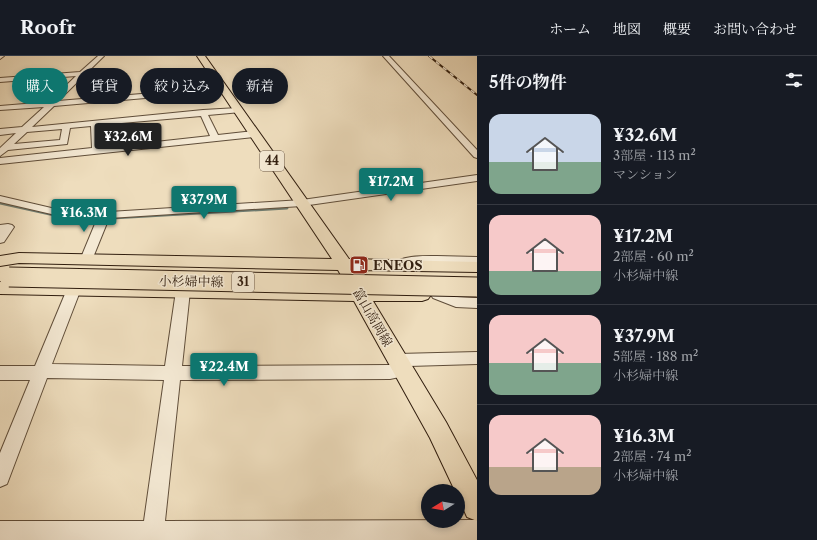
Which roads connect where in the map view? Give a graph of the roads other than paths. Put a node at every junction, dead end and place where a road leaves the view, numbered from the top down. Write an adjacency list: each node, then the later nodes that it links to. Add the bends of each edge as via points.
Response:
1 (101, 56): 4 (street)
2 (201, 56): 11 (main road, 富山高岡線 / 44)
3 (386, 56): 27 (street)
4 (88, 68)
5 (76, 74): 6 (street)
6 (0, 80)
7 (76, 80): 9 (street)
8 (68, 83): 9 (street)
9 (73, 83): 10 (street)
10 (68, 88)
11 (227, 92): 12 (street, via 138,104 137,96); 15 (main road, 富山高岡線 / 44)
12 (68, 102)
13 (52, 104): 14 (street); 21 (street)
14 (0, 108)
15 (238, 110): 16 (street); 23 (main road, 富山高岡線 / 44)
16 (203, 112): 17 (street); 18 (street, via 140,115)
17 (207, 121): 20 (street); 24 (street)
18 (95, 123): 19 (street); 26 (street, via 99,132)
19 (66, 126): 21 (street); 25 (street, via 64,142)
20 (127, 129)
21 (24, 130): 22 (street); 25 (street)
22 (0, 132)
23 (254, 134): 24 (street); 31 (main road, 富山高岡線 / 44)
24 (215, 138): 26 (street)
25 (2, 150)
26 (97, 150): 28 (street)
27 (477, 154)
28 (0, 161)
29 (477, 178): 31 (street)
30 (0, 199): 32 (street, via 77,217)
31 (302, 203): 32 (street); 37 (main road, 富山高岡線 / 44)
32 (105, 214): 35 (street)
33 (0, 228): 34 (street, via 8,227)
34 (0, 239)
35 (86, 260): 37 (main road, 31); 40 (main road, 31, via 19,258)
36 (477, 261): 38 (street, via 417,260 407,261)
37 (344, 264): 38 (main road, 31); 45 (main road, 富山高岡線 / 44)
38 (399, 266): 39 (main road, 31)
39 (477, 267)
40 (4, 273): 41 (main road, 小杉婦中線 / 31); 42 (main road, 小杉婦中線 / 31, bridge); 43 (main road, 31)
41 (477, 275)
42 (477, 287)
43 (72, 288): 44 (main road, 31); 51 (street, via 72,294)
44 (183, 291): 45 (main road, 31); 53 (street)
45 (360, 295): 46 (main road, 31); 50 (main road, 富山高岡線 / 44)
46 (438, 295): 47 (main road, 31); 48 (street, via 456,302)
47 (469, 295)
48 (477, 303)
49 (477, 358): 50 (street)
50 (400, 365): 53 (street, via 390,372); 55 (main road, 富山高岡線 / 44, via 438,430)
51 (42, 372): 52 (street); 53 (street); 54 (street)
52 (0, 373)
53 (173, 373): 58 (street)
54 (0, 477)
55 (477, 507)
56 (477, 531): 59 (street)
57 (0, 532): 58 (street)
58 (152, 535): 59 (street)
59 (330, 535)

